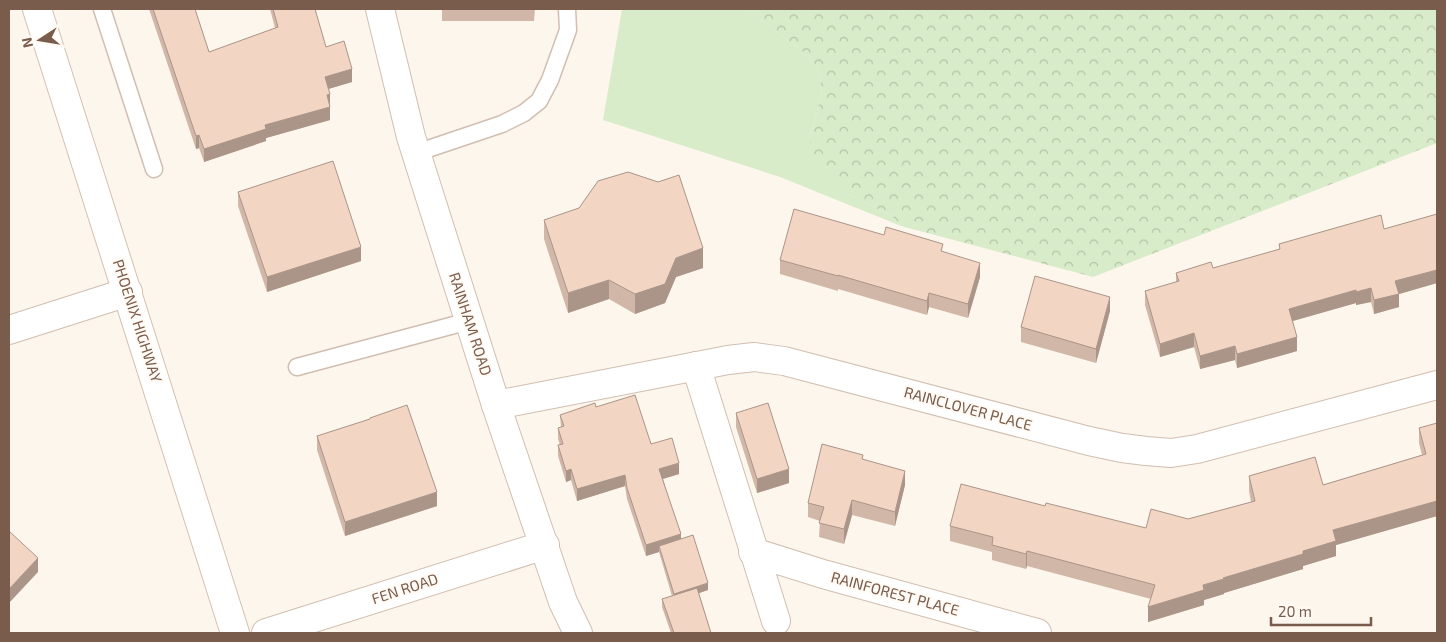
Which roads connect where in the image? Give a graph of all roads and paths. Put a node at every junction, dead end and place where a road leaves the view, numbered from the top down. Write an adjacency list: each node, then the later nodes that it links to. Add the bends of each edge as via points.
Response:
1 (37, 9): 7 (street, PHOENIX HIGHWAY)
2 (102, 9): 6 (lane)
3 (380, 9): 5 (street, RAINHAM ROAD)
4 (567, 9): 5 (lane, via 568,30 539,101 502,124)
5 (416, 153): 8 (street, RAINHAM ROAD)
6 (154, 169)
7 (128, 292): 9 (street); 17 (street, PHOENIX HIGHWAY)
8 (470, 321): 11 (lane); 13 (street, RAINHAM ROAD)
9 (9, 330)
10 (696, 366): 12 (street, RAINCLOVER PLACE, via 754,357 784,362 1089,441 1172,453 1198,449); 13 (street, RAINCLOVER PLACE); 15 (street)
11 (297, 367)
12 (1437, 385)
13 (496, 405): 14 (street, RAINHAM ROAD)
14 (544, 545): 18 (street, FEN ROAD); 19 (street, RAINHAM ROAD)
15 (753, 552): 16 (street); 20 (street, RAINFOREST PLACE)
16 (776, 621)
17 (235, 633)
18 (266, 633)
19 (578, 633)
20 (1037, 633)

